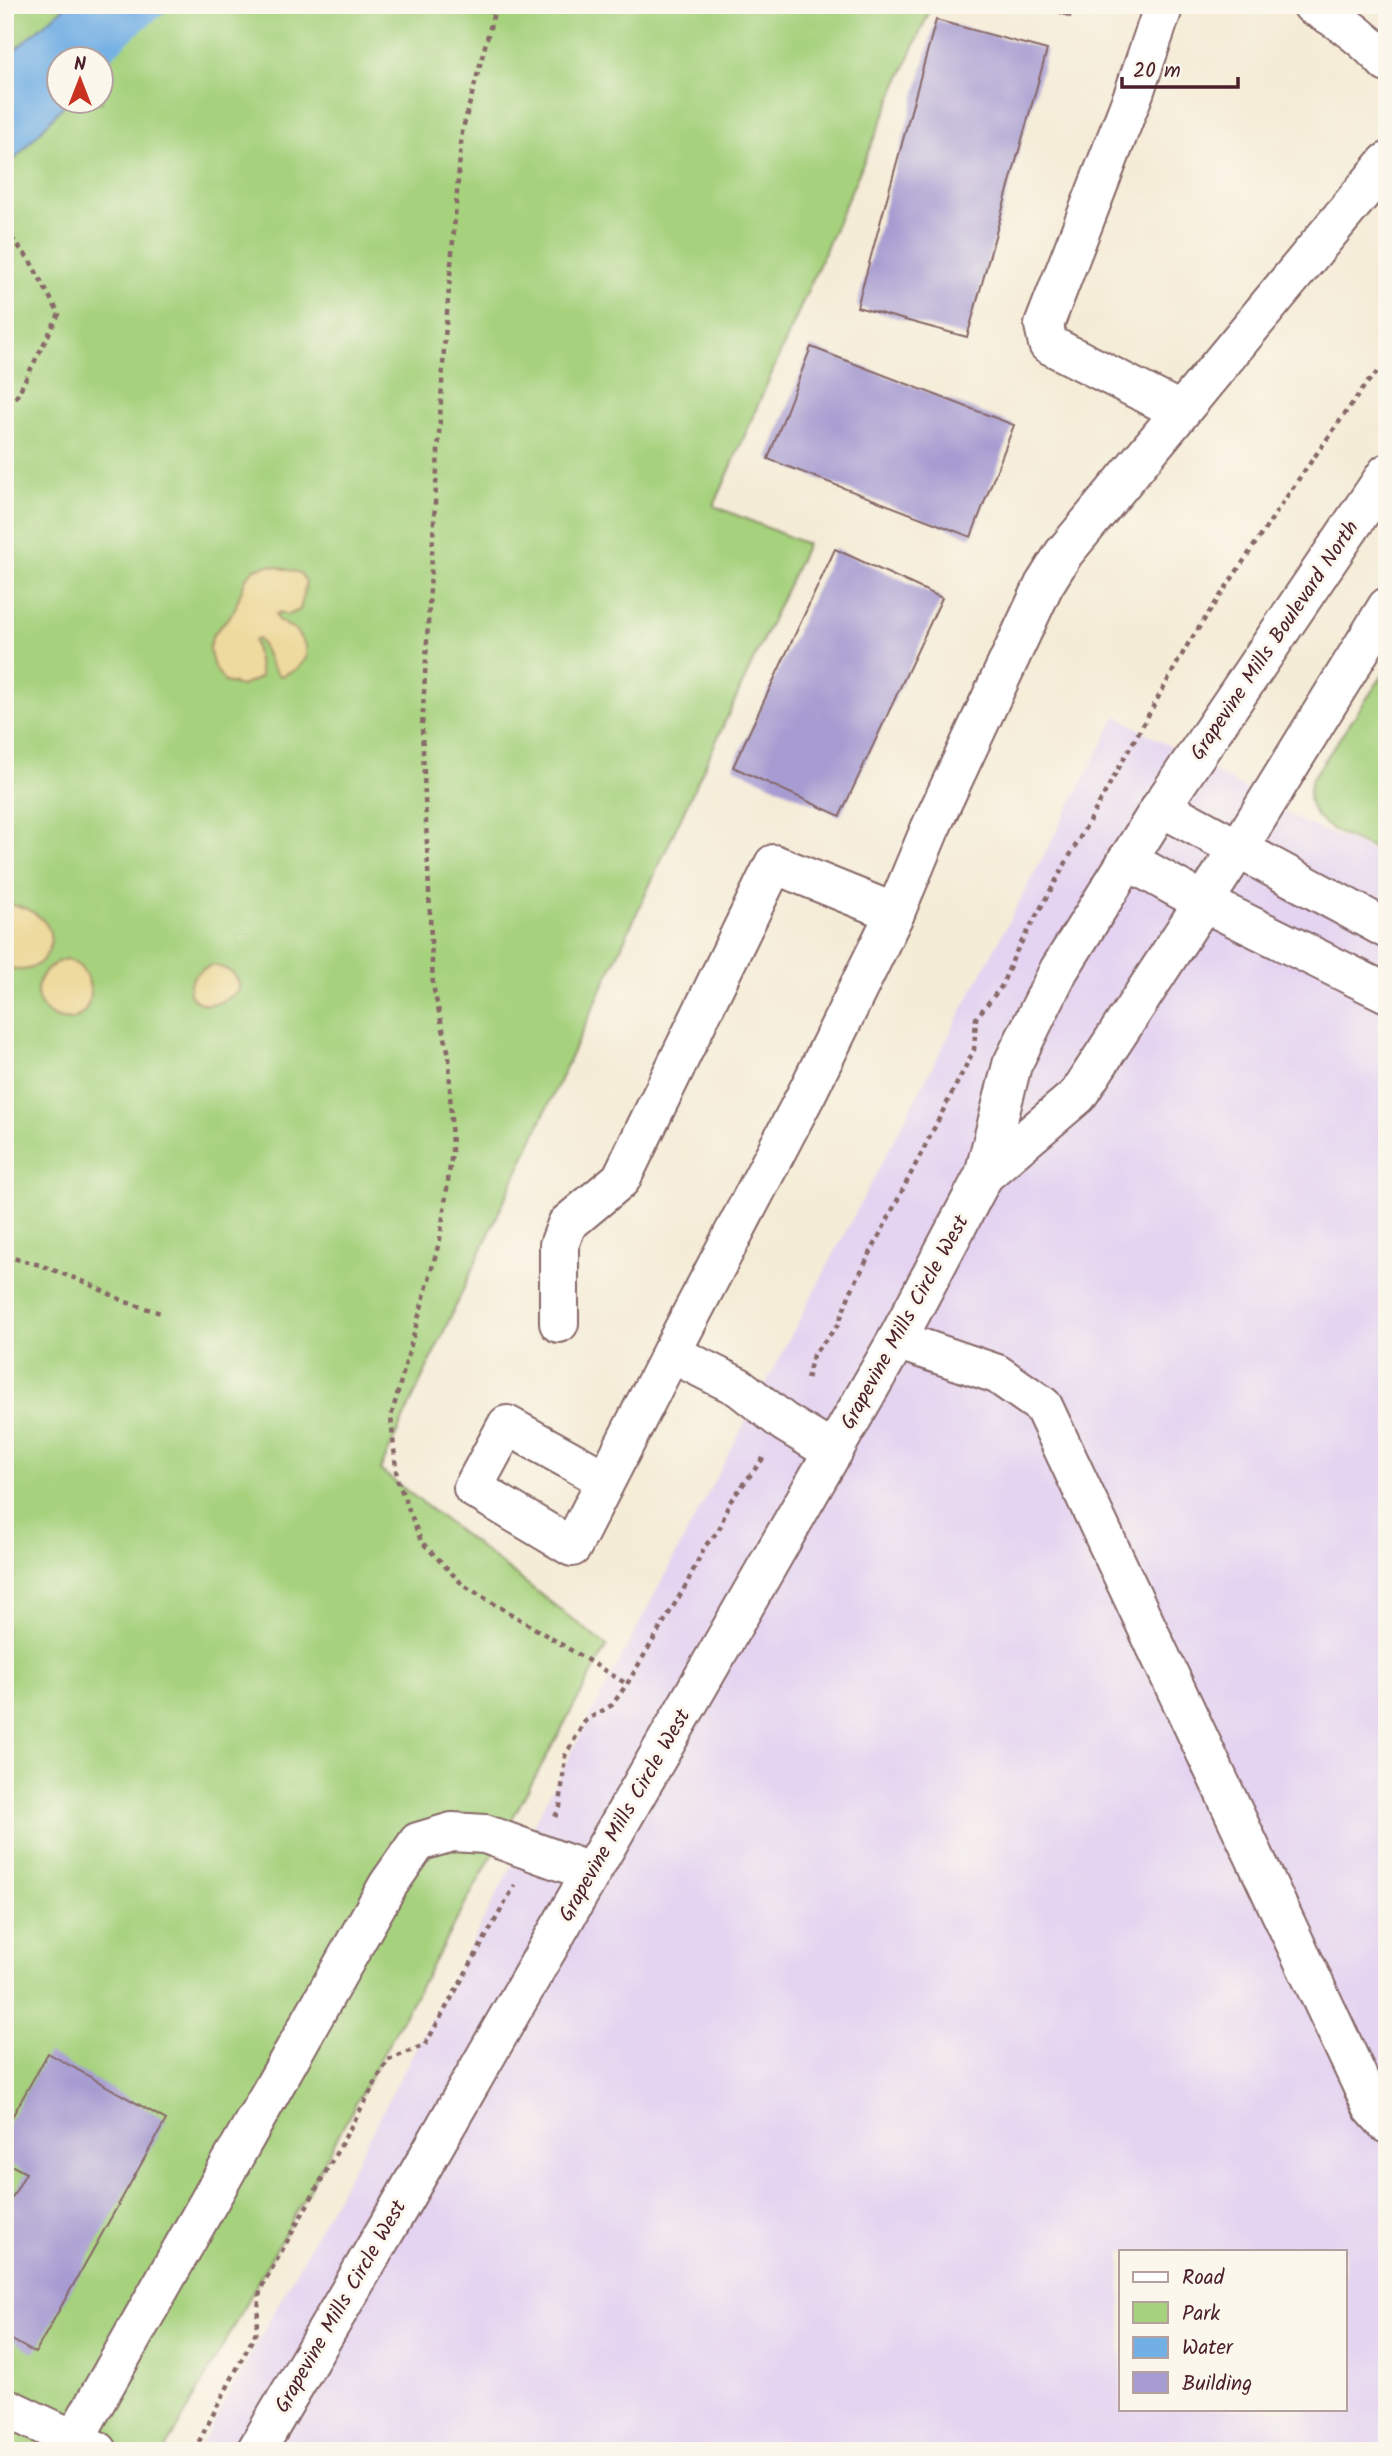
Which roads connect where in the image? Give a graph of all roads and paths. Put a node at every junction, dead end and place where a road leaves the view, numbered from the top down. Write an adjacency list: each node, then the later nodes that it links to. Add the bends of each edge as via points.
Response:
1 (496, 5): 27 (path, via 462,132 422,727 433,986 449,1055 452,1152 439,1239 391,1417 397,1479 421,1541 463,1585)
2 (1164, 5): 8 (street, via 1135,93 1044,325 1048,344)
3 (1312, 5): 4 (street, via 1368,43)
4 (1387, 63)
5 (1387, 162): 8 (street)
6 (5, 230): 7 (path, via 29,259 59,314 17,396)
7 (5, 408)
8 (1180, 411): 15 (street, via 1064,553 1044,585)
9 (1387, 473): 11 (street, Grapevine Mills Boulevard North)
10 (1387, 607): 12 (street)
11 (1161, 807): 12 (street); 13 (street, Grapevine Mills Circle West)
12 (1238, 849): 14 (street, Grapevine Mills Circle West); 16 (street)
13 (1127, 860): 14 (street); 18 (street, Grapevine Mills Circle West, via 1059,970 1012,1065)
14 (1203, 902): 17 (street); 18 (street, Grapevine Mills Circle West, via 1078,1095)
15 (895, 913): 21 (street, via 774,864 621,1179 567,1224 559,1245); 23 (street)
16 (1387, 929)
17 (1387, 993)
18 (984, 1175): 22 (street, Grapevine Mills Circle West)
19 (5, 1256): 20 (path, via 40,1265)
20 (164, 1314)
21 (559, 1323)
22 (897, 1340): 25 (street, Grapevine Mills Circle West); 30 (street, via 997,1374 1043,1406 1372,2108)
23 (671, 1353): 25 (street, via 739,1387); 26 (street)
24 (768, 1452): 27 (path, via 729,1503 719,1530 705,1546)
25 (833, 1452): 29 (street, Grapevine Mills Circle West)
26 (606, 1480)
27 (627, 1684): 28 (path, via 612,1704 585,1721 565,1756 561,1807)
28 (533, 1852): 29 (street); 32 (street, via 485,1834 453,1832 418,1842 388,1885); 33 (path, via 425,2045 388,2060 260,2290 256,2332)
29 (590, 1872): 34 (street, Grapevine Mills Circle West)
30 (1387, 2124)
31 (5, 2407): 32 (street)
32 (86, 2445)
33 (194, 2451)
34 (256, 2451)

